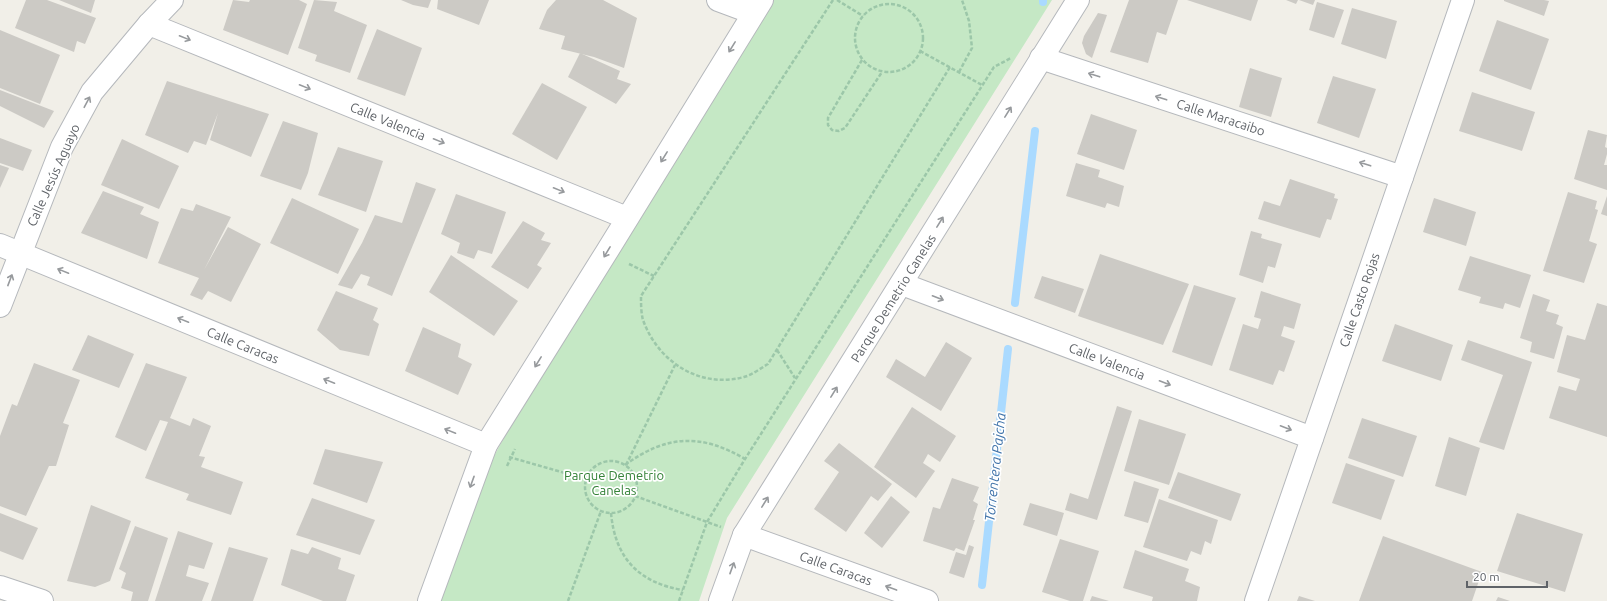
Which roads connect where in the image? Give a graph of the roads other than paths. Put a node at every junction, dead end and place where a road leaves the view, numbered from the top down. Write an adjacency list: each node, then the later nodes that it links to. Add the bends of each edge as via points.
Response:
1 (172, 0): 6 (street, Calle Jesús Aguayo)
2 (718, 0): 5 (street)
3 (1078, 0): 7 (street, Parque Demetrio Canelas)
4 (1463, 0): 8 (street, Calle Casto Rojas)
5 (757, 7): 9 (street, one-way to 9)
6 (148, 24): 9 (street, Calle Valencia, one-way to 9); 11 (street, Calle Jesús Aguayo, one-way to 6, via 62,147 92,92)
7 (1041, 58): 8 (street, Calle Maracaibo, one-way to 7); 12 (street, Parque Demetrio Canelas, one-way to 7)
8 (1402, 176): 14 (street, Calle Casto Rojas)
9 (627, 218): 15 (street, one-way to 15)
10 (0, 245): 11 (street, Calle Caracas)
11 (20, 253): 13 (street, Calle Jesús Aguayo, one-way to 11); 15 (street, Calle Caracas, one-way to 11)
12 (902, 284): 14 (street, Calle Valencia, one-way to 14); 16 (street, Parque Demetrio Canelas, one-way to 12)
13 (0, 306)
14 (1312, 438): 22 (street, Calle Casto Rojas)
15 (486, 446): 19 (street, one-way to 19)
16 (744, 535): 20 (street, Parque Demetrio Canelas, one-way to 16); 21 (street, Calle Caracas, one-way to 16)
17 (0, 587): 18 (street)
18 (42, 601)
19 (429, 601)
20 (720, 601)
21 (927, 601)
22 (1256, 601)

